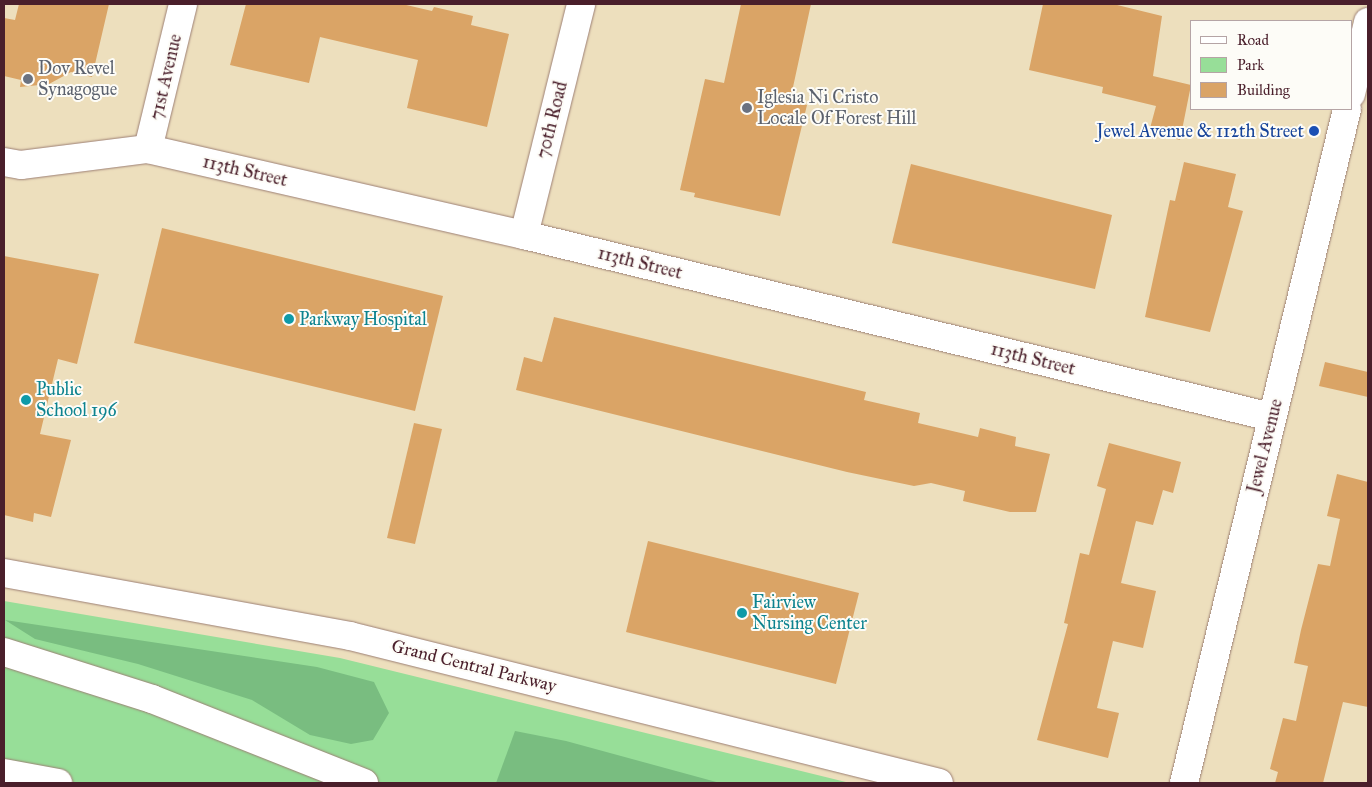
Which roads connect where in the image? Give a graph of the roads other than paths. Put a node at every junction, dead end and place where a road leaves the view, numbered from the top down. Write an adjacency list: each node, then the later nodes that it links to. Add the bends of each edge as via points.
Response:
1 (183, 4): 6 (main road, 71st Avenue)
2 (581, 4): 8 (main road, 70th Road)
3 (1368, 22): 4 (main road)
4 (1352, 90)
5 (1347, 110): 9 (main road, Jewel Avenue)
6 (148, 149): 7 (main road, 113th Street, via 20,165); 8 (main road, 113th Street)
7 (4, 162)
8 (524, 235): 9 (main road, 113th Street)
9 (1272, 418): 16 (main road, Jewel Avenue)
10 (4, 573): 15 (main road, Grand Central Parkway, via 350,636)
11 (4, 652): 14 (main road, via 152,699)
12 (4, 773): 13 (main road)
13 (58, 783)
14 (364, 783)
15 (939, 783)
16 (1184, 783)

